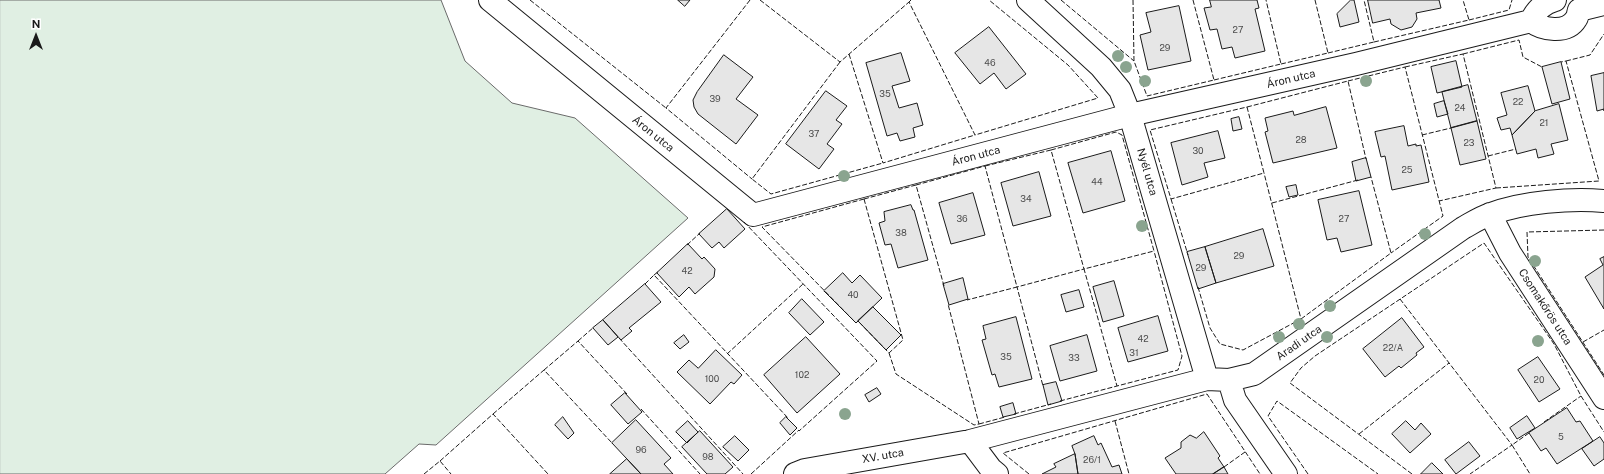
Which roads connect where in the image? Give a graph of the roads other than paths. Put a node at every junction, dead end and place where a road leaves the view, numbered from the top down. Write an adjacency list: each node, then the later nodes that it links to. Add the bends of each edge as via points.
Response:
1 (490, 0): 7 (street, Áron utca, via 753,215)
2 (1028, 0): 7 (street, Nyél utca, via 1101,67 1120,90)
3 (1555, 0): 6 (street, via 1542,6)
4 (1604, 4): 5 (street)
5 (1570, 5): 6 (street, via 1576,19 1570,26 1546,28)
6 (1531, 21): 7 (street, Áron utca)
7 (1130, 115): 10 (street, Nyél utca)
8 (1604, 201): 9 (street, Aradi utca, via 1548,202)
9 (1490, 214): 11 (street, Aradi utca, via 1463,228 1254,374); 12 (street, Csomakőrös utca, via 1510,253)
10 (1207, 379): 11 (street, Aradi utca); 13 (street, Aradi utca)
11 (1229, 380): 16 (street, via 1235,400)
12 (1604, 398)
13 (970, 441): 14 (street, XV. utca, via 805,470); 15 (street)
14 (796, 474)
15 (997, 474)
16 (1286, 474)

